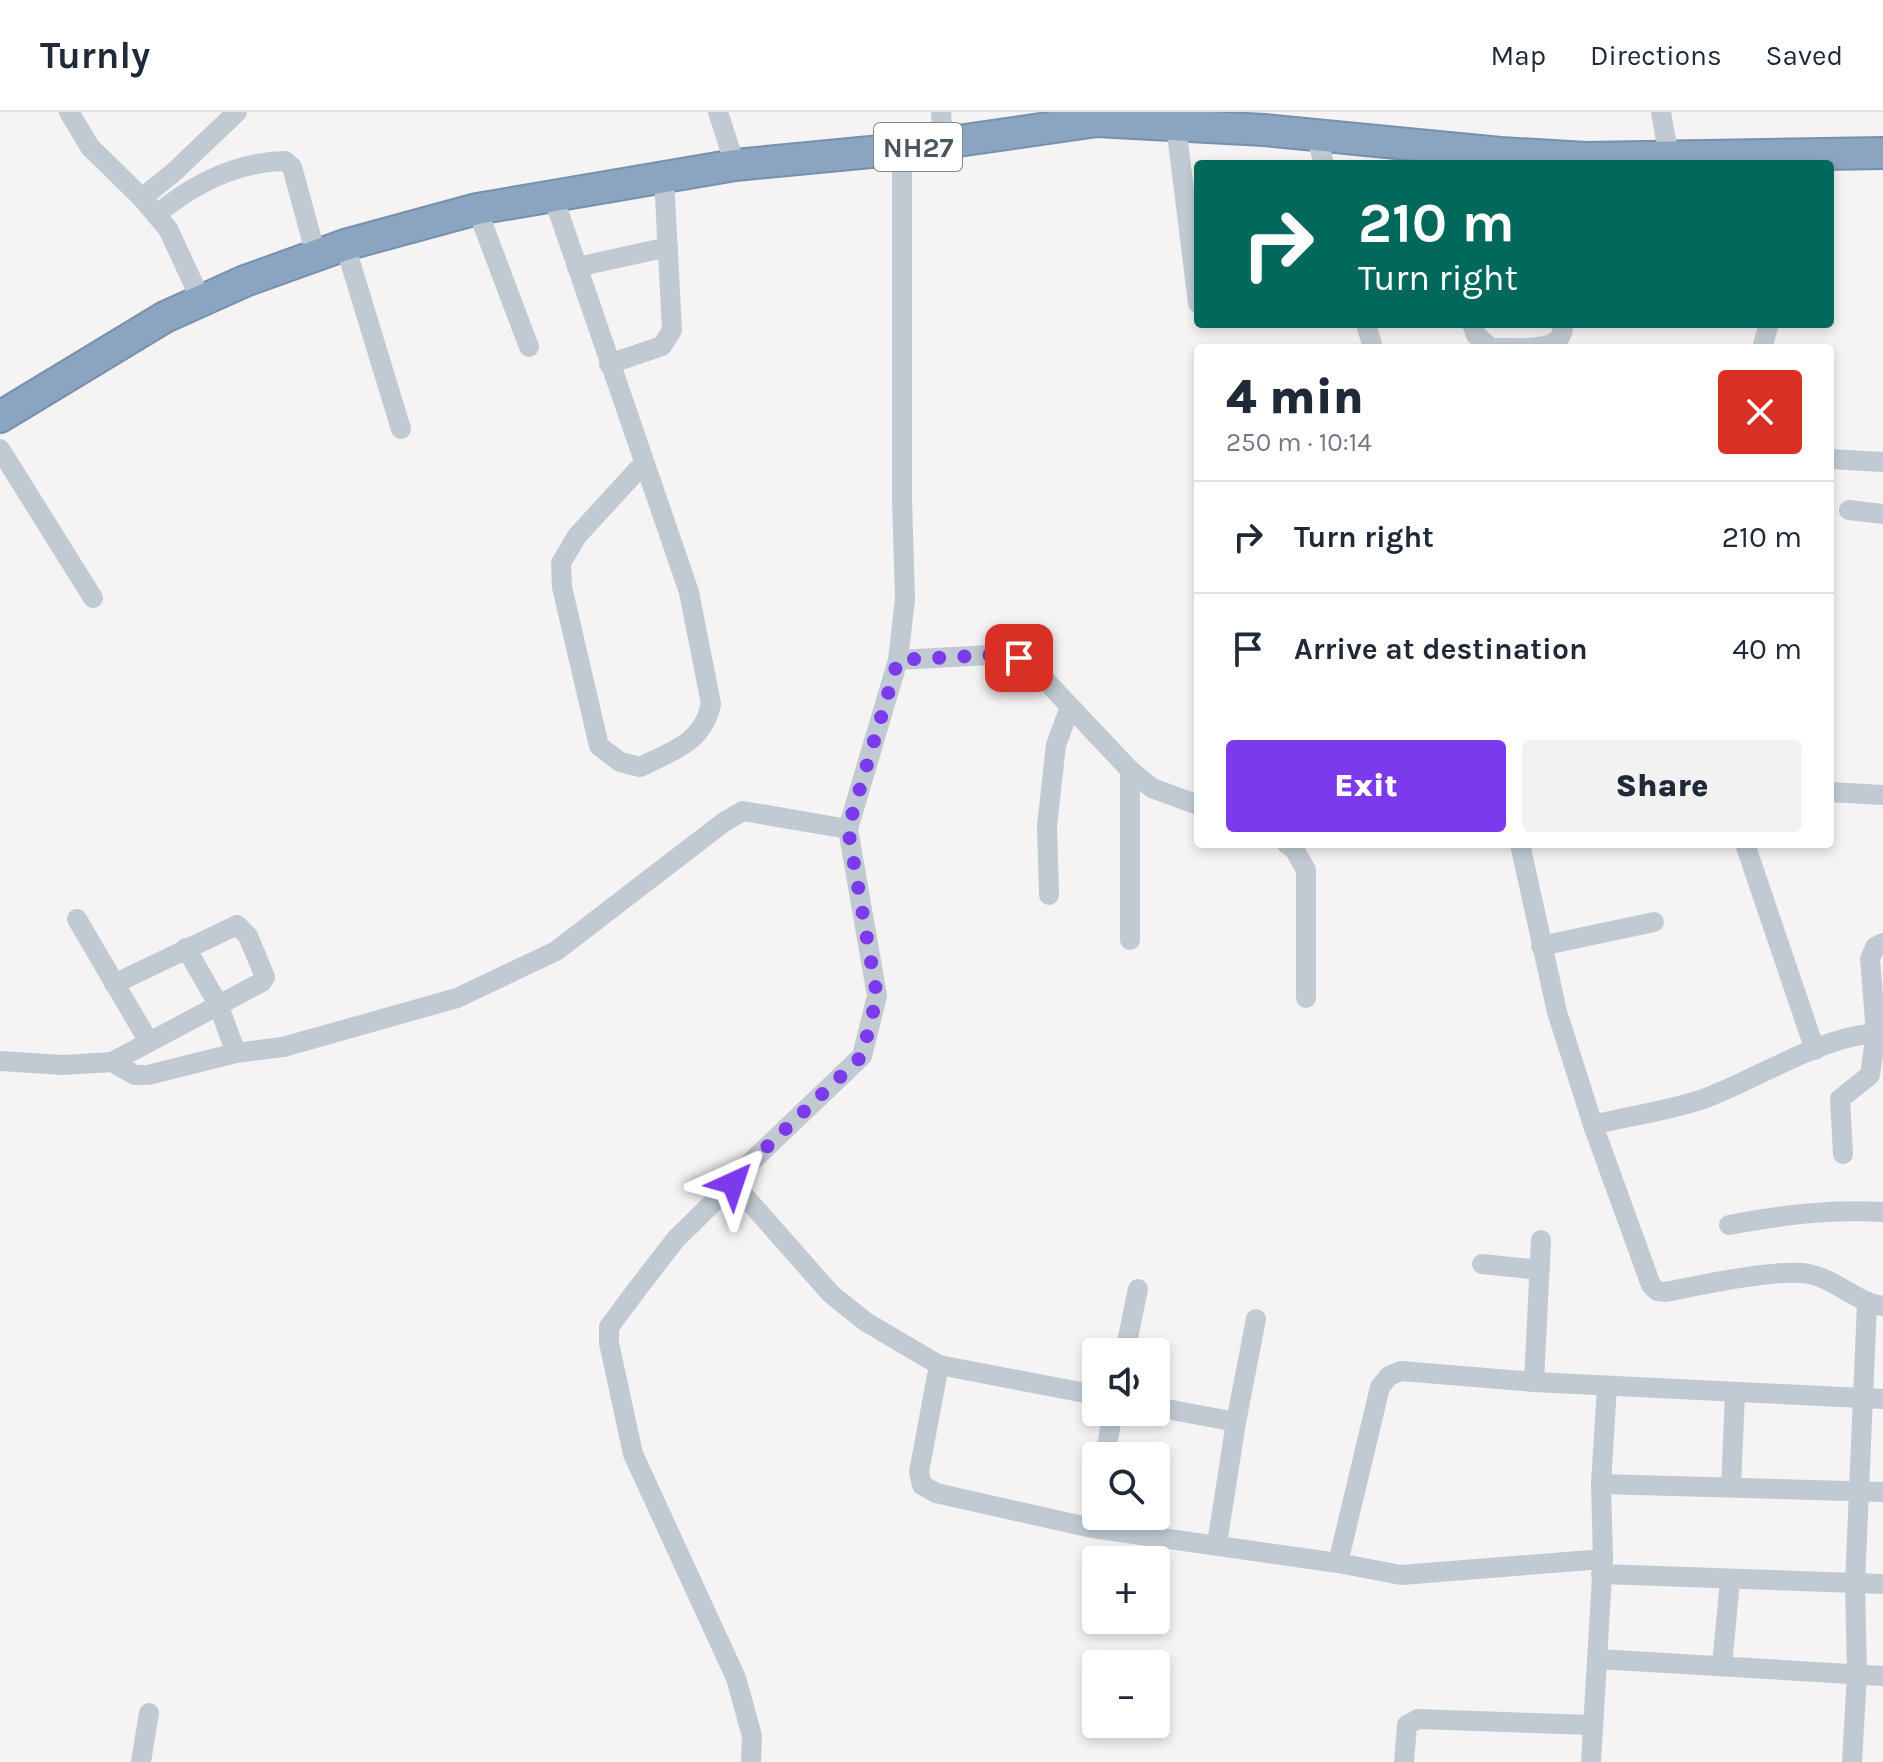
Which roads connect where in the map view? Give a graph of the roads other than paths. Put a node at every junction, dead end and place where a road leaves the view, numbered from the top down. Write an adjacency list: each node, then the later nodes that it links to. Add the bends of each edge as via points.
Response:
1 (69, 112): 20 (street, via 90,147)
2 (237, 112): 20 (street)
3 (718, 112): 17 (street)
4 (941, 112): 9 (street)
5 (1661, 112): 14 (street)
6 (1098, 117): 8 (highway, NH27); 9 (highway, NH27)
7 (1261, 121): 8 (highway, NH27); 11 (highway, NH27)
8 (1176, 126): 27 (street)
9 (943, 143): 10 (highway, NH27)
10 (902, 149): 17 (highway, NH27); 44 (street, via 905,599)
11 (1320, 150): 13 (highway, NH27)
12 (1883, 153): 16 (highway, NH27)
13 (1451, 156): 15 (highway, NH27)
14 (1669, 158): 15 (highway, NH27); 16 (highway, NH27)
15 (1540, 160)
16 (1719, 160)
17 (735, 165): 18 (highway, NH27)
18 (664, 178): 19 (highway, NH27); 24 (street)
19 (553, 196): 21 (highway, NH27); 26 (street)
20 (142, 198): 22 (street)
21 (477, 209): 23 (highway, NH27); 33 (street)
22 (156, 215): 25 (street, via 204,180 264,161 285,161 292,167); 28 (street, via 168,229)
23 (345, 245): 25 (highway, NH27); 36 (street)
24 (668, 247): 26 (street); 34 (street, via 668,340)
25 (316, 255): 28 (highway, NH27)
26 (577, 267): 34 (street)
27 (1194, 271)
28 (201, 300): 35 (highway, NH27)
29 (1473, 328): 31 (street)
30 (1563, 328): 32 (street)
31 (1488, 344)
32 (1552, 344)
33 (529, 347)
34 (609, 364): 40 (street)
35 (0, 417)
36 (401, 429)
37 (0, 449): 43 (street)
38 (1834, 459): 39 (street)
39 (1883, 462)
40 (643, 464): 40 (street, via 689,592 711,704 708,720 695,738 640,767 620,762 599,746 561,563 577,536)
41 (1849, 510): 42 (street)
42 (1883, 514)
43 (93, 598)
44 (898, 660): 45 (street, via 1008,654 1032,666); 50 (street)
45 (1070, 707): 46 (street); 54 (street, via 1056,745 1047,826)
46 (1130, 770): 49 (street, via 1152,788); 57 (street)
47 (1834, 792): 48 (street)
48 (1883, 795)
49 (1194, 804)
50 (848, 829): 67 (street, via 743,811 556,951 457,998 283,1047); 72 (street, via 877,996 862,1056)
51 (1293, 848): 62 (street, via 1306,870)
52 (1521, 848): 59 (street)
53 (1746, 848): 66 (street)
54 (1049, 895)
55 (77, 919): 61 (street)
56 (1654, 922): 59 (street)
57 (1130, 940)
58 (1883, 943): 64 (street, via 1870,959)
59 (1541, 946): 70 (street)
60 (186, 948): 61 (street); 63 (street); 63 (street, via 237,925 248,936 265,977)
61 (114, 984): 65 (street)
62 (1306, 998)
63 (218, 1004): 65 (street); 67 (street)
64 (1879, 1033): 66 (street); 71 (street, via 1868,1079 1840,1099)
65 (149, 1042): 69 (street)
66 (1815, 1050): 70 (street, via 1702,1099)
67 (236, 1053): 69 (street, via 148,1075 135,1075)
68 (0, 1061): 69 (street)
69 (112, 1062)
70 (1593, 1125): 79 (street, via 1657,1291 1789,1272 1811,1274)
71 (1843, 1154)
72 (733, 1183): 82 (street, via 831,1294 866,1322); 109 (street, via 647,1276 609,1327 609,1343 633,1454 736,1678 752,1736)
73 (1883, 1212): 74 (street, via 1835,1210)
74 (1729, 1225)
75 (1541, 1240): 77 (street)
76 (1482, 1264): 77 (street)
77 (1540, 1270): 83 (street)
78 (1138, 1289): 81 (street)
79 (1875, 1305): 87 (street)
80 (1256, 1319): 89 (street)
81 (1128, 1338)
82 (939, 1365): 85 (street); 94 (street, via 919,1472 922,1485 936,1493)
83 (1534, 1382): 84 (street); 97 (street, via 1401,1371 1389,1376 1380,1387)
84 (1607, 1386): 86 (street); 90 (street)
85 (1082, 1392)
86 (1735, 1393): 87 (street); 91 (street)
87 (1873, 1398): 92 (street)
88 (1170, 1410): 89 (street)
89 (1236, 1422): 96 (street)
90 (1601, 1484): 91 (street); 98 (street)
91 (1731, 1487): 92 (street)
92 (1861, 1491): 93 (street); 100 (street)
93 (1883, 1492)
94 (1082, 1526)
95 (1108, 1530): 96 (street)
96 (1217, 1544): 97 (street)
97 (1338, 1563): 98 (street, via 1401,1575)
98 (1602, 1566): 99 (street); 102 (street)
99 (1730, 1581): 100 (street); 103 (street)
100 (1855, 1584): 101 (street); 104 (street)
101 (1883, 1584)
102 (1598, 1659): 103 (street); 107 (street)
103 (1722, 1666): 104 (street)
104 (1857, 1674): 105 (street); 112 (street)
105 (1883, 1676)
106 (149, 1713): 108 (street)
107 (1593, 1725): 110 (street, via 1418,1719 1407,1725); 111 (street)
108 (141, 1762)
109 (751, 1762)
110 (1404, 1762)
111 (1591, 1762)
112 (1852, 1762)

